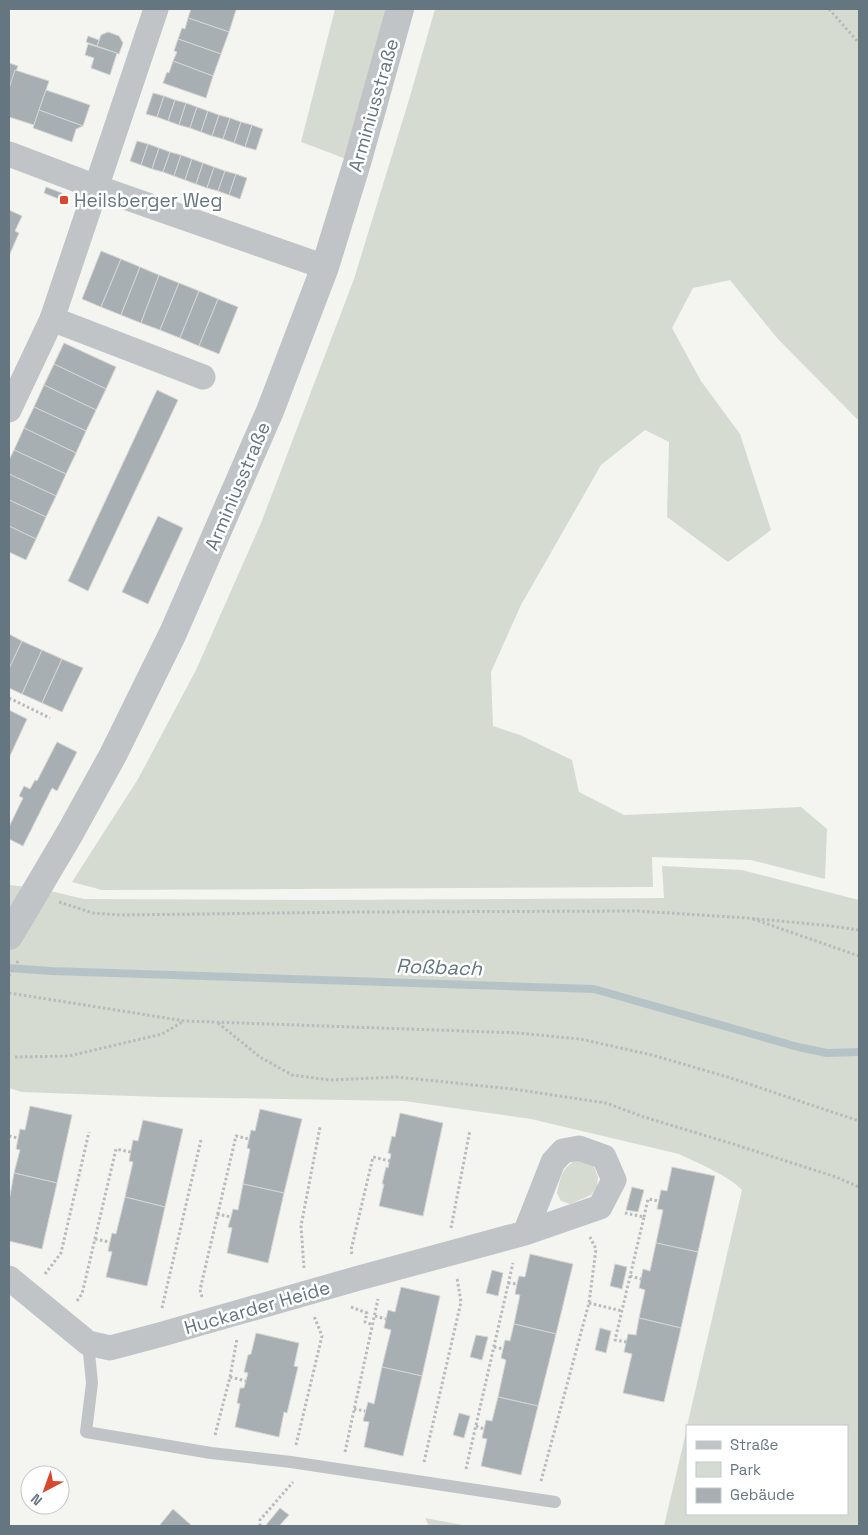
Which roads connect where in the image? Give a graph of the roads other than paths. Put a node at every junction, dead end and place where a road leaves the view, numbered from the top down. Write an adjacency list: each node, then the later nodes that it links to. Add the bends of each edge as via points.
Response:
1 (156, 9): 4 (street)
2 (400, 9): 5 (street, Arminiusstraße)
3 (9, 154): 4 (street)
4 (96, 187): 5 (street); 6 (street)
5 (325, 267): 9 (street, Arminiusstraße, via 270,411 173,633 113,755)
6 (52, 319): 7 (street); 8 (street)
7 (203, 377)
8 (9, 410)
9 (9, 936)
10 (516, 1236): 10 (street, Huckarder Heide, via 588,1211 614,1180 604,1157 579,1148 563,1150 552,1162); 12 (street, Huckarder Heide, via 110,1348)
11 (9, 1278): 12 (street, Huckarder Heide)
12 (88, 1342): 13 (lane, via 92,1383 86,1432)
13 (555, 1502)

